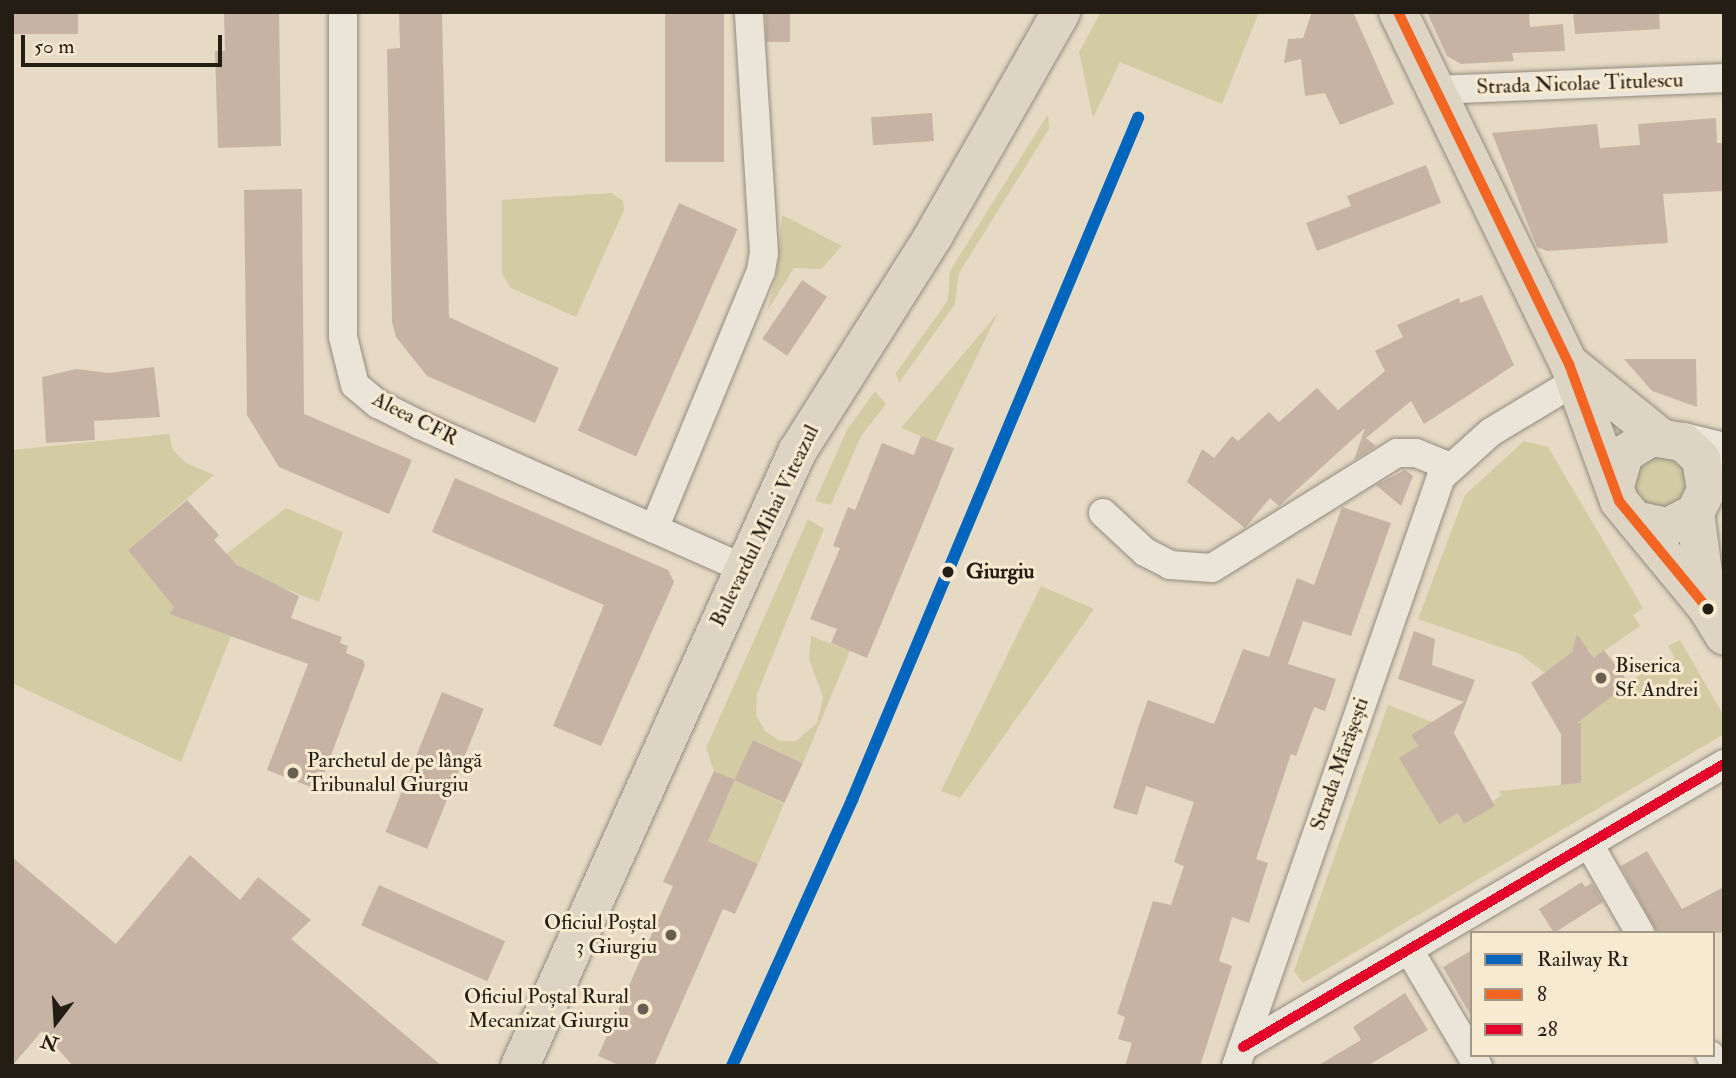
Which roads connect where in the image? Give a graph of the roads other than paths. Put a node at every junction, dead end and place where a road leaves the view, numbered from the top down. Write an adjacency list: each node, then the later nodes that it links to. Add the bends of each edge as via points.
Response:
1 (342, 12): 15 (street, Aleea CFR, via 343,337 355,385 378,404 420,425)
2 (749, 12): 15 (street, via 764,253 761,271)
3 (1061, 12): 16 (main road, Bulevardul Mihai Viteazul, via 934,235 808,432)
4 (1398, 12): 6 (main road)
5 (1724, 78): 6 (street, Strada Nicolae Titulescu)
6 (1437, 90): 7 (main road)
7 (1572, 372): 8 (main road); 10 (street, Strada Mărășești); 11 (main road)
8 (1671, 439): 9 (main road); 11 (main road, via 1636,443 1624,454); 12 (main road, via 1704,467)
9 (1724, 452)
10 (1449, 466): 13 (street, via 1416,453 1397,453 1279,531 1212,568 1170,565 1146,552); 23 (street, Strada Mărășești, via 1435,491)
11 (1615, 486): 14 (main road, via 1623,508)
12 (1708, 500): 14 (main road, via 1667,527); 17 (main road)
13 (1103, 513)
14 (1635, 520): 17 (main road)
15 (654, 528): 16 (street, Aleea CFR)
16 (742, 568): 24 (main road, Bulevardul Mihai Viteazul)
17 (1716, 623)
18 (1724, 764): 19 (street)
19 (1589, 844): 20 (street); 21 (street)
20 (1639, 931)
21 (1409, 950): 22 (street); 23 (street)
22 (1470, 1053)
23 (1240, 1056)
24 (520, 1066)

